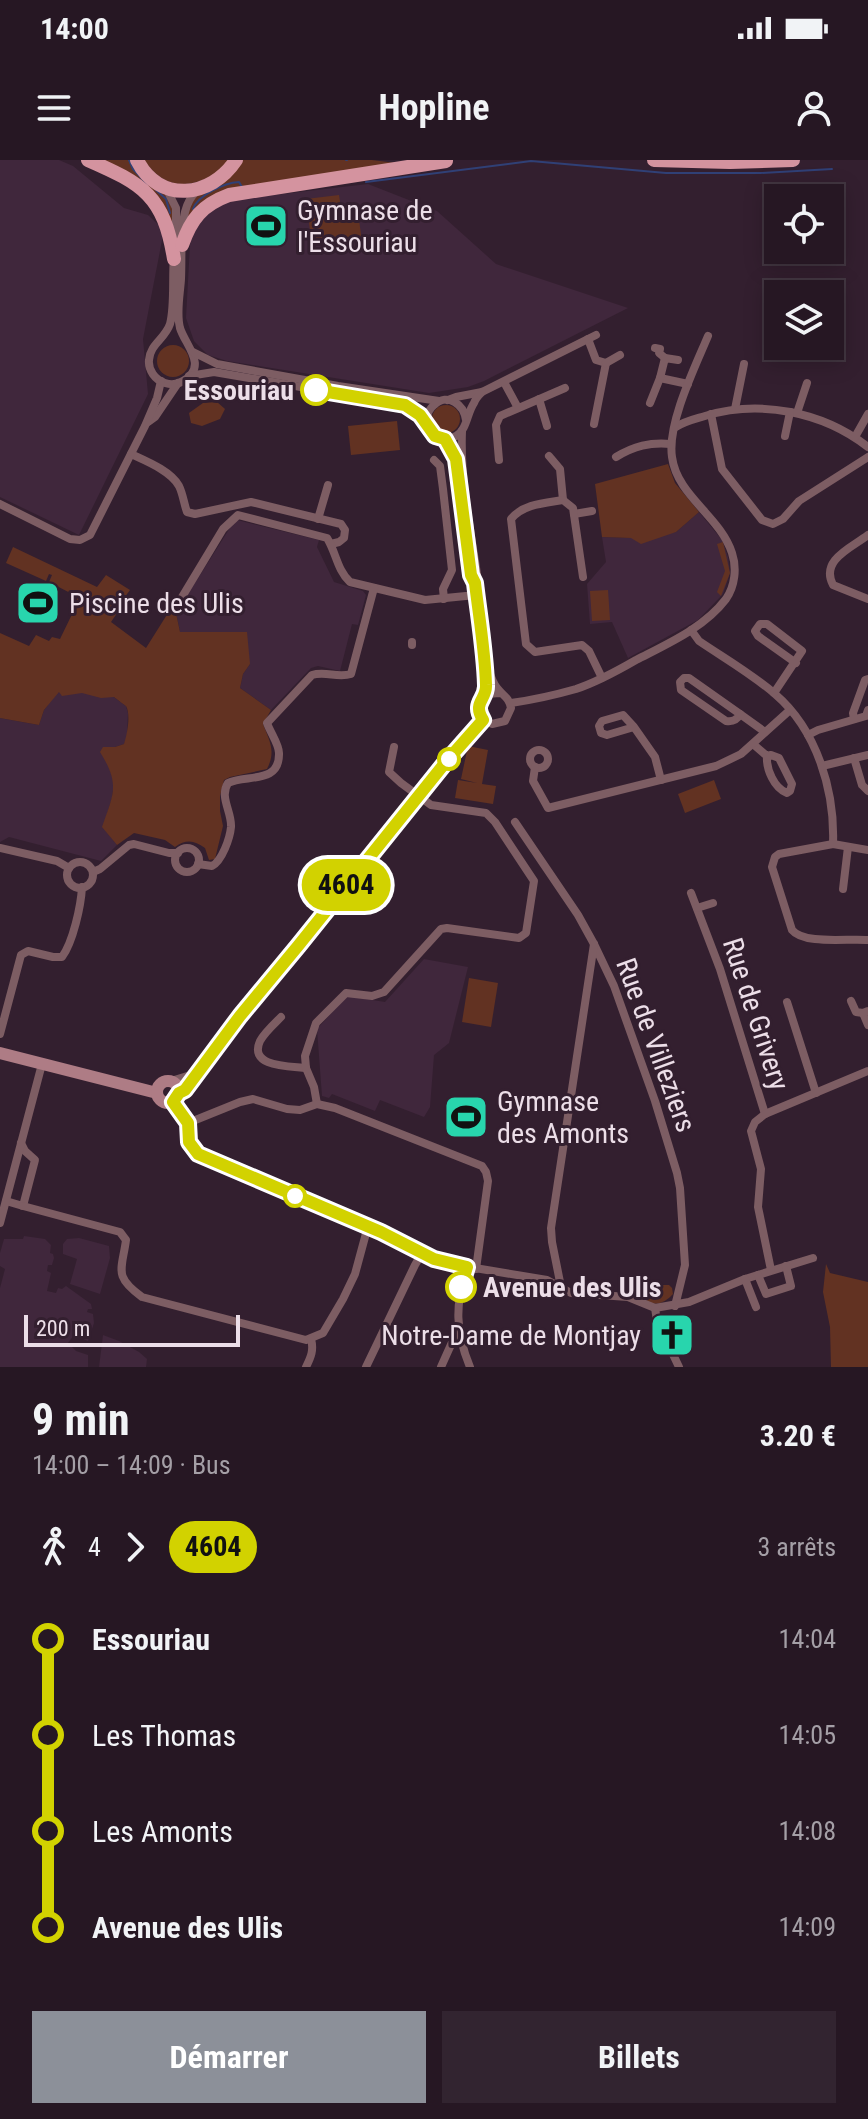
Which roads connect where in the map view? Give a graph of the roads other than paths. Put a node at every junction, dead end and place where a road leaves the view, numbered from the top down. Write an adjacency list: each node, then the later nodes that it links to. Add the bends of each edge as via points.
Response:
1 (88, 160): 11 (main road, via 147,193 164,216)
2 (137, 160): 8 (main road)
3 (236, 160): 9 (main road, via 215,183)
4 (388, 160): 7 (main road)
5 (654, 160): 6 (main road)
6 (793, 160)
7 (451, 161): 10 (main road, via 229,195 196,214)
8 (165, 187): 9 (main road); 11 (street, via 177,217)
9 (199, 190): 10 (street, via 185,212)
10 (182, 245): 14 (street, via 179,319)
11 (174, 259): 13 (street, via 171,322)
12 (708, 336): 28 (street)
13 (163, 339): 14 (street); 24 (street, via 149,357 150,370)
14 (185, 341): 16 (street)
15 (655, 348): 18 (street)
16 (193, 352): 22 (street, via 195,365); 32 (street, via 217,364)
17 (620, 355): 20 (street)
18 (665, 358): 19 (street); 23 (street)
19 (678, 360)
20 (606, 363): 25 (street, via 596,360 592,337); 41 (street)
21 (744, 364): 35 (street)
22 (189, 376): 26 (street); 40 (street, via 214,372 405,405)
23 (660, 378): 28 (street); 33 (street)
24 (161, 381): 26 (street); 42 (street)
25 (504, 382): 30 (street); 34 (street)
26 (178, 383): 42 (street)
27 (807, 383): 36 (street)
28 (688, 384): 44 (street)
29 (565, 388): 31 (street)
30 (482, 392): 32 (street); 39 (street)
31 (539, 399): 34 (street); 43 (street)
32 (443, 401): 39 (street, via 459,404); 40 (street, via 429,410)
33 (650, 403)
34 (518, 408): 56 (street, via 500,416 496,425)
35 (735, 409): 36 (street); 37 (street)
36 (794, 412): 46 (street); 47 (street)
37 (711, 414): 44 (street); 54 (street, via 722,469 767,523 783,519 799,501)
38 (868, 414): 47 (street)
39 (466, 420): 45 (street)
40 (427, 423): 48 (street, via 431,432)
41 (594, 424)
42 (145, 426): 51 (street)
43 (547, 426)
44 (676, 427): 49 (street)
45 (462, 431): 48 (street); 66 (street)
46 (785, 436)
47 (855, 437): 50 (street)
48 (445, 439): 66 (street, via 456,459)
49 (671, 444): 53 (street, via 643,444); 72 (street, via 679,480 723,534 735,561 728,596)
50 (868, 447)
51 (131, 454): 59 (street, via 93,531 84,539 70,539); 62 (street, via 172,477 187,512 251,502)
52 (549, 456): 58 (street, via 560,469)
53 (616, 457)
54 (868, 457)
55 (434, 460): 69 (street, via 442,477 452,570)
56 (499, 460)
57 (328, 485): 62 (street)
58 (563, 500): 61 (street); 75 (street, via 535,504 511,519 526,644 535,652 582,645)
59 (0, 504)
60 (592, 511): 61 (street)
61 (574, 514): 65 (street)
62 (318, 519): 64 (street, via 341,524 345,530 344,538)
63 (868, 535): 70 (street, via 832,563 829,574 833,585)
64 (331, 544): 67 (street, via 345,578); 71 (street, via 327,538 238,515 223,529)
65 (583, 577)
66 (475, 583): 68 (street)
67 (374, 588): 69 (street, via 418,599); 105 (street, via 351,674 312,675 267,723 278,762 266,776 228,783 224,792 231,827 220,861)
68 (476, 595): 69 (street); 73 (street)
69 (444, 599)
70 (868, 599)
71 (174, 605)
72 (691, 630): 75 (street); 78 (street)
73 (485, 658): 77 (street); 79 (street)
74 (796, 663): 74 (street, via 800,648 760,624 758,636); 78 (street)
75 (602, 678): 80 (street)
76 (868, 679): 84 (street)
77 (500, 693): 79 (street); 80 (street)
78 (774, 693): 81 (street)
79 (486, 694): 85 (street, via 478,706)
80 (511, 703): 85 (street, via 509,717 501,723)
81 (790, 710): 87 (street); 88 (street)
82 (868, 710): 84 (street)
83 (740, 714): 83 (street, via 689,678 680,682 681,690 726,721); 87 (street)
84 (854, 719): 88 (street)
85 (483, 720): 98 (street)
86 (634, 727): 96 (street, via 655,757)
87 (765, 732): 89 (street)
88 (808, 735): 94 (street)
89 (753, 744): 92 (street); 96 (street, via 716,766)
90 (394, 747): 98 (street, via 389,772)
91 (868, 755): 93 (street)
92 (767, 756)
93 (854, 758): 94 (street); 97 (street)
94 (822, 766): 100 (street)
95 (535, 767): 96 (street, via 533,781 548,808)
96 (661, 780)
97 (868, 791)
98 (418, 796): 123 (street, via 431,805 486,813 495,822 534,881 524,936 441,929 384,992 342,995 316,1023); 125 (street)
99 (515, 822): 114 (street, Rue de Villeziers)
100 (833, 844): 101 (street); 113 (street, via 779,854 772,862 792,930 801,938)
101 (848, 847): 103 (street); 109 (street)
102 (0, 848): 106 (street)
103 (868, 850)
104 (178, 853): 105 (street, via 194,850); 105 (street, via 181,870); 107 (street, via 129,845)
105 (198, 864)
106 (69, 868): 107 (street, via 81,862); 108 (street, via 69,880)
107 (93, 872): 108 (street)
108 (82, 887): 120 (street, via 62,957 28,951 21,955)
109 (843, 889)
110 (691, 893): 112 (street, Rue de Grivery)
111 (713, 903): 112 (street, Rue de Grivery)
112 (697, 908): 131 (street, Rue de Grivery)
113 (868, 940)
114 (594, 944): 145 (street, via 551,1228); 146 (street, Rue de Villeziers, via 614,986 677,1173 685,1265)
115 (851, 1001): 117 (street, via 856,1012)
116 (787, 1002): 128 (street)
117 (865, 1012): 119 (street)
118 (281, 1017): 123 (street, via 260,1041 259,1057)
119 (868, 1025)
120 (0, 1034)
121 (0, 1053): 122 (street)
122 (42, 1064): 127 (street); 133 (street)
123 (306, 1068): 130 (street)
124 (868, 1071): 128 (street)
125 (197, 1073): 126 (street); 129 (street)
126 (171, 1081): 127 (street, via 161,1083); 129 (street, via 177,1086)
127 (157, 1093): 129 (street, via 163,1102)
128 (816, 1093): 131 (street)
129 (176, 1097): 132 (street)
130 (317, 1104): 132 (street, via 287,1109 253,1099); 141 (street, via 482,1166 488,1181)
131 (765, 1114): 142 (street, Rue de Grivery, via 751,1131 761,1169 758,1207)
132 (188, 1123): 137 (street, via 189,1142 205,1158)
133 (21, 1143): 134 (street); 135 (street, via 35,1160)
134 (6, 1201): 135 (street); 136 (street)
135 (23, 1206): 150 (street, via 120,1232 126,1240 121,1274 142,1297)
136 (0, 1223)
137 (368, 1226): 138 (street); 150 (street, via 343,1299 323,1333)
138 (422, 1253): 141 (street); 152 (street)
139 (813, 1258): 140 (street)
140 (786, 1266): 142 (street); 143 (street, via 791,1286 766,1294)
141 (471, 1268): 145 (street); 149 (street, via 461,1288)
142 (771, 1270): 143 (street)
143 (758, 1275): 144 (street)
144 (745, 1279): 146 (street); 147 (street)
145 (561, 1287): 148 (street, via 578,1294 628,1297)
146 (675, 1306): 148 (street)
147 (756, 1307)
148 (655, 1308): 155 (street)
149 (458, 1328): 153 (street); 154 (street)
150 (311, 1339): 151 (street)
151 (306, 1367)
152 (366, 1367)
153 (441, 1367)
154 (470, 1367)
155 (679, 1367)

